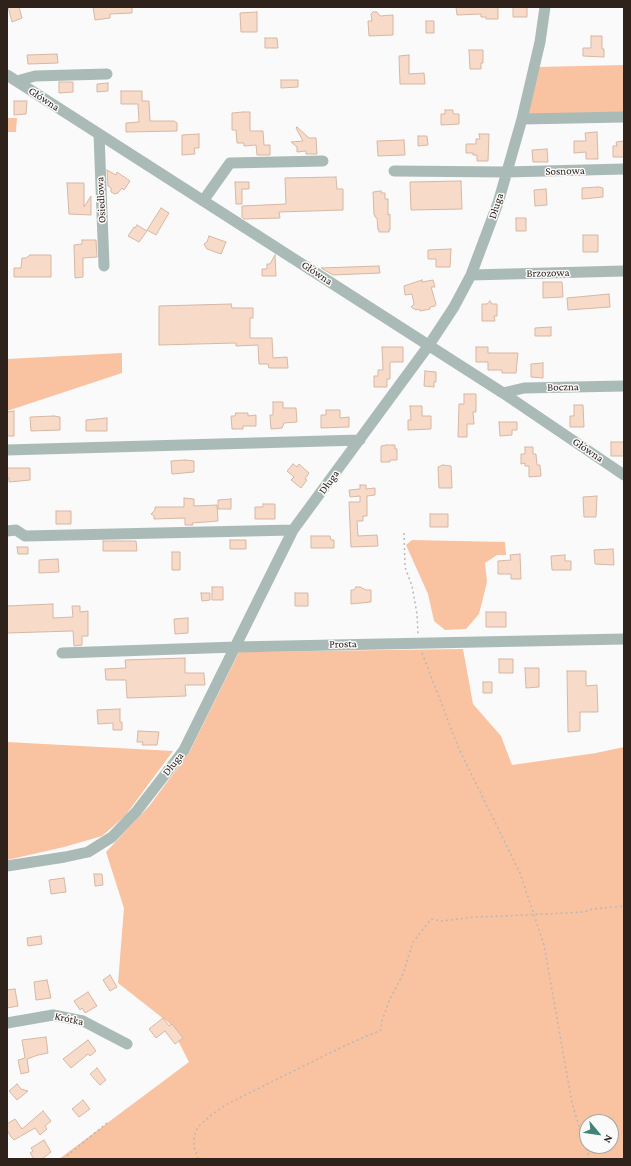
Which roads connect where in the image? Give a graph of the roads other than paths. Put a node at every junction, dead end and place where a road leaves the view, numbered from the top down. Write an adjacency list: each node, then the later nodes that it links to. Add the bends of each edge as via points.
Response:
1 (545, 7): 6 (street, Długa, via 540,42)
2 (107, 74): 4 (street, via 35,76)
3 (7, 75): 4 (street, Główna)
4 (17, 81): 7 (street, Główna)
5 (624, 117): 6 (street)
6 (522, 119): 11 (street, Długa)
7 (99, 134): 12 (street, Główna); 13 (street, Osiedlowa)
8 (323, 161): 12 (street, via 230,163)
9 (624, 169): 11 (street, Sosnowa)
10 (394, 171): 11 (street, Sosnowa)
11 (506, 172): 15 (street, Długa, via 498,203)
12 (203, 201): 16 (street, Główna)
13 (104, 266)
14 (624, 271): 15 (street, Brzozowa)
15 (471, 275): 16 (street, Długa)
16 (429, 345): 18 (street, Główna); 19 (street, Długa)
17 (624, 386): 18 (street, Boczna, via 524,388)
18 (504, 393): 21 (street, Główna)
19 (360, 440): 20 (street); 22 (street, Długa)
20 (7, 450)
21 (624, 475)
22 (293, 530): 23 (street, via 25,536 16,530); 25 (street, Długa)
23 (7, 531)
24 (624, 639): 25 (street, Prosta)
25 (236, 647): 26 (street, Prosta); 27 (street, Długa, via 184,750 136,812 112,837 88,852)
26 (62, 653)
27 (7, 866)
28 (7, 1023): 29 (street, Krótka, via 53,1015 82,1020)
29 (127, 1044)

